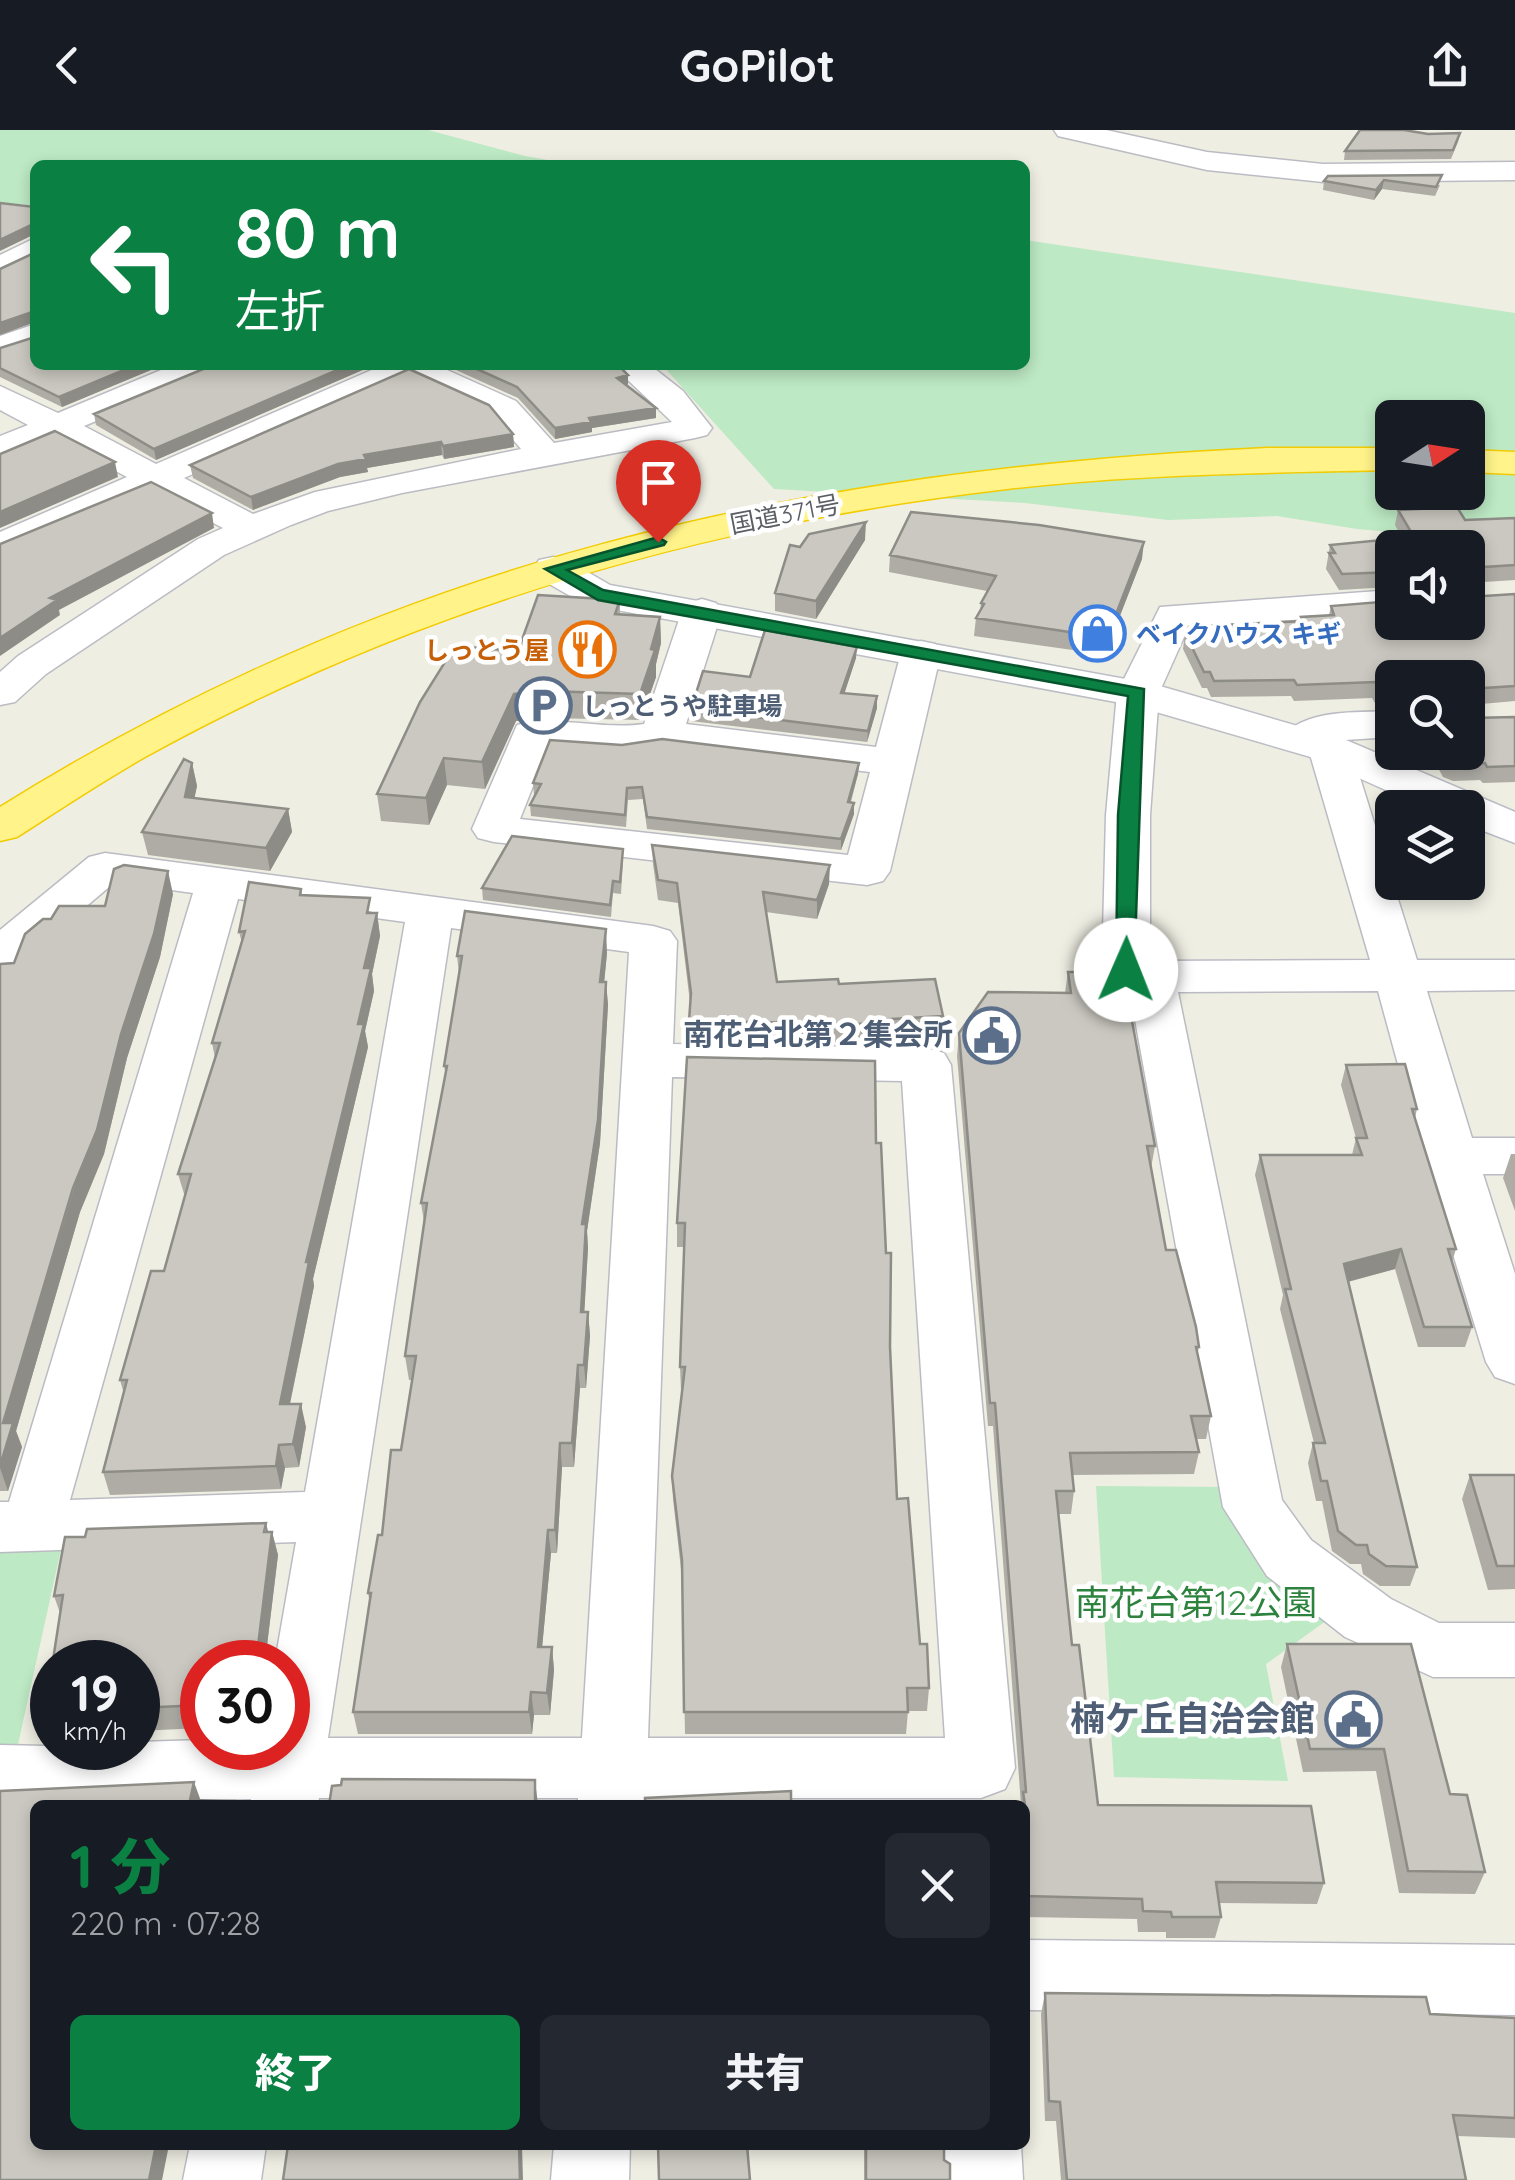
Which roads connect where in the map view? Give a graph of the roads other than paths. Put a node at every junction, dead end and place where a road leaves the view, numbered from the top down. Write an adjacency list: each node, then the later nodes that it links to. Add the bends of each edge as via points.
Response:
1 (1068, 130): 2 (street, via 1207,161 1323,174)
2 (1515, 171)
3 (30, 250): 4 (street)
4 (0, 268)
5 (30, 336): 6 (street)
6 (0, 347)
7 (190, 370): 12 (street)
8 (397, 370): 18 (street)
9 (420, 370): 14 (street, via 504,408)
10 (635, 370): 14 (street, via 671,398 695,428)
11 (0, 396): 12 (street)
12 (57, 426): 13 (street); 18 (street)
13 (0, 450)
14 (544, 454): 19 (street, via 356,492)
15 (1375, 458): 21 (highway, 国道371号, via 1105,466 920,488 728,524)
16 (1485, 462): 17 (highway)
17 (1515, 463)
18 (150, 477): 19 (street); 20 (street)
19 (250, 528): 25 (street, via 123,605)
20 (0, 546)
21 (553, 569): 23 (street, via 598,594); 33 (highway, 国道371号, via 384,629 165,730)
22 (1375, 603): 26 (street, via 1174,615)
23 (702, 611): 24 (street); 28 (street)
24 (920, 653): 26 (street); 30 (street)
25 (0, 693)
26 (1138, 693): 29 (street); 40 (street, via 1126,970)
27 (1375, 725): 29 (street, via 1323,729)
28 (662, 734): 30 (street); 30 (street, via 623,740 532,734 494,829 866,871)
29 (1315, 744): 31 (street); 38 (street)
30 (895, 762)
31 (1424, 790)
32 (1485, 816): 34 (street)
33 (0, 827)
34 (1515, 828)
35 (219, 883): 36 (street); 37 (street, via 105,867); 46 (street)
36 (430, 912): 41 (street, via 653,941); 45 (street)
37 (0, 954)
38 (1400, 974): 39 (street); 40 (street); 42 (street)
39 (1515, 974)
40 (1151, 977): 47 (street, via 1253,1507 1289,1558 1368,1618 1434,1650)
41 (648, 1060): 50 (street); 50 (street, via 926,1065 981,1768)
42 (1450, 1156): 43 (street); 44 (street)
43 (1515, 1156)
44 (1515, 1362)
45 (329, 1516): 46 (street); 49 (street)
46 (16, 1527)
47 (1515, 1650)
48 (0, 1775): 49 (street)
49 (288, 1786): 50 (street)
50 (613, 1786)
51 (1030, 1975): 52 (street)
52 (1515, 1980)
53 (227, 2150): 56 (street)
54 (592, 2150): 57 (street)
55 (983, 2150): 58 (street)
56 (222, 2180)
57 (590, 2180)
58 (984, 2180)

